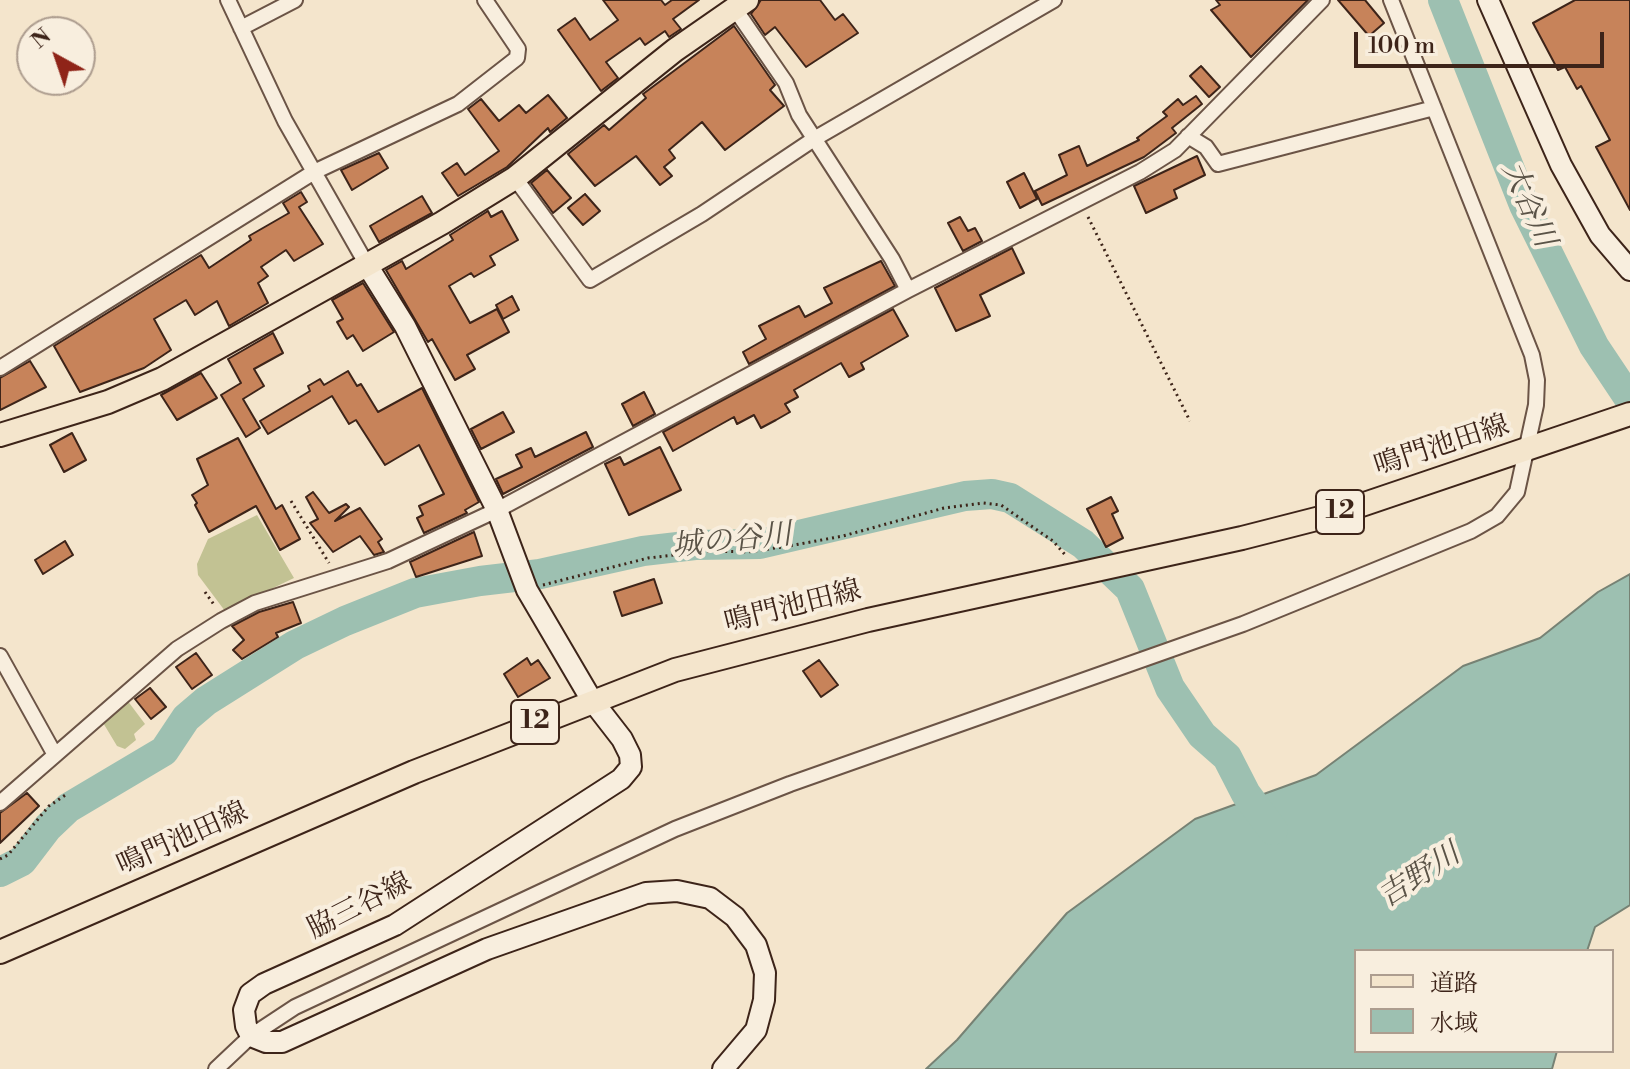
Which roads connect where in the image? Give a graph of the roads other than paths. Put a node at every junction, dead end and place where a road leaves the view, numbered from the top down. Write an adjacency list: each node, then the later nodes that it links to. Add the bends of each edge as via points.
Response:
1 (228, 0): 9 (street)
2 (295, 0): 9 (street)
3 (485, 0): 13 (street, via 518,49 517,58 458,104)
4 (1054, 0): 12 (street)
5 (1322, 0): 11 (street)
6 (1391, 0): 10 (street)
7 (1488, 0): 16 (main road, via 1561,165 1600,235)
8 (741, 4): 12 (street); 14 (main road)
9 (241, 28): 13 (street)
10 (1434, 108): 11 (street, via 1218,164 1206,147); 21 (street, via 1532,355)
11 (1188, 136): 17 (street, via 1140,172)
12 (814, 139): 14 (street, via 590,280); 17 (street)
13 (314, 172): 15 (street); 18 (street)
14 (515, 178): 15 (main road)
15 (367, 265): 20 (main road, via 162,379 108,402); 22 (main road, 脇三谷線, via 405,326)
16 (1630, 270)
17 (908, 290): 22 (street)
18 (0, 368)
19 (1630, 414): 21 (main road, 鳴門池田線 / 12)
20 (0, 435)
21 (1537, 446): 24 (main road, 鳴門池田線 / 12, via 1332,515 765,644); 28 (street, via 1517,492 1497,516 1471,531 1243,624 675,829 295,1007)
22 (497, 510): 24 (main road, 脇三谷線, via 527,590); 25 (street, via 388,561 255,603 177,649)
23 (0, 656): 25 (street)
24 (591, 699): 27 (main road, 鳴門池田線 / 12); 28 (main road, 脇三谷線, via 630,755 631,767 621,779 395,925 264,984 250,994 244,1010)
25 (55, 755): 26 (street)
26 (0, 803)
27 (0, 952)
28 (251, 1036): 29 (street); 30 (main road, via 282,1042 487,949 646,893 677,891 710,898 735,917 756,945 765,973 756,1030)
29 (216, 1069)
30 (723, 1069)

